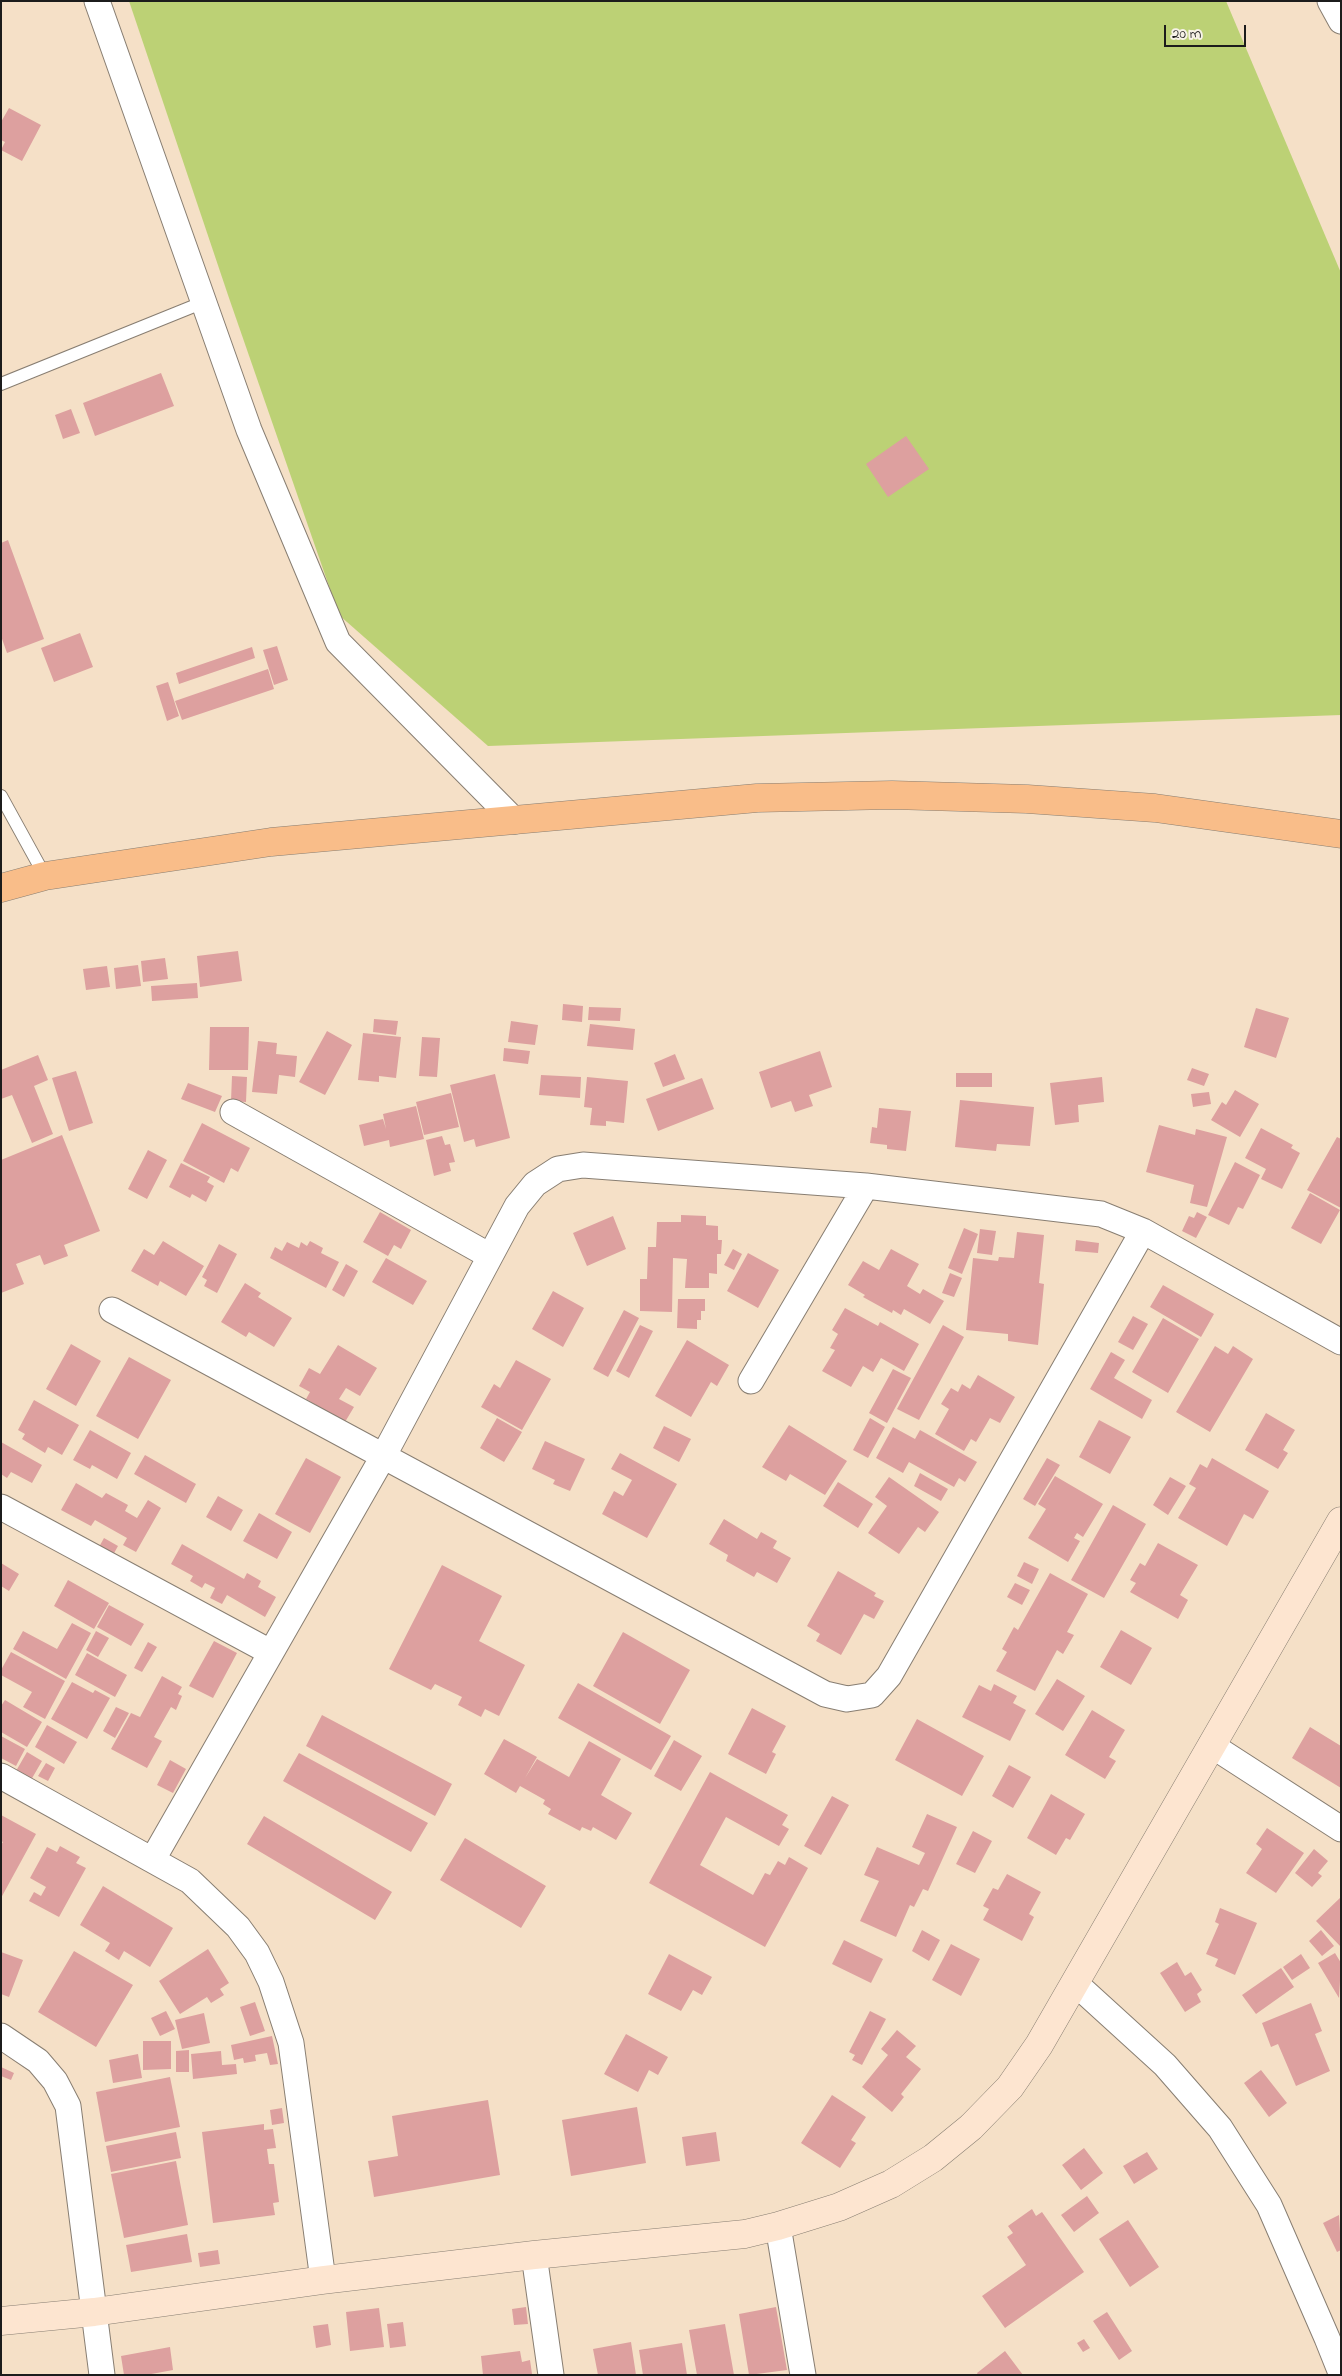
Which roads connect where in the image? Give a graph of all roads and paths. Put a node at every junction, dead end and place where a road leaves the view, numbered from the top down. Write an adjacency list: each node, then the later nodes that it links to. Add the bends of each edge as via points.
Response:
1 (98, 1): 4 (street)
2 (1330, 1): 3 (street)
3 (1341, 21)
4 (204, 302): 5 (lane); 7 (street, via 249,430 338,642)
5 (1, 384)
6 (1, 796): 9 (lane)
7 (515, 821): 8 (highway, via 757,798 892,795 1028,799 1155,808); 9 (highway, via 272,842)
8 (1341, 834)
9 (45, 876): 10 (highway)
10 (1, 888)
11 (233, 1112): 14 (street)
12 (866, 1186): 13 (street, via 1101,1214); 14 (street, via 583,1165 558,1169 535,1184 517,1206); 17 (street)
13 (1143, 1232): 16 (street); 18 (street, via 889,1676 872,1695 847,1699 825,1694)
14 (490, 1256): 18 (street)
15 (112, 1310): 18 (street)
16 (1341, 1342)
17 (751, 1381)
18 (384, 1455): 21 (street)
19 (1, 1507): 21 (street)
20 (1341, 1521): 22 (street)
21 (270, 1652): 25 (street)
22 (1211, 1746): 24 (street); 26 (street)
23 (1, 1776): 25 (street)
24 (1341, 1829)
25 (153, 1859): 30 (street, via 190,1881 238,1927 257,1953 270,1982 290,2044)
26 (1075, 1983): 28 (street, via 1010,2087 971,2127 933,2158 891,2184 839,2207); 33 (street, via 1166,2065 1220,2128 1269,2205)
27 (1, 2036): 31 (street, via 38,2061 55,2081 68,2106)
28 (778, 2226): 29 (street, via 745,2234); 36 (street)
29 (534, 2255): 30 (street); 35 (street)
30 (323, 2280): 31 (street)
31 (94, 2312): 32 (street); 34 (street)
32 (1, 2321)
33 (1341, 2373)
34 (102, 2375)
35 (551, 2375)
36 (803, 2375)

